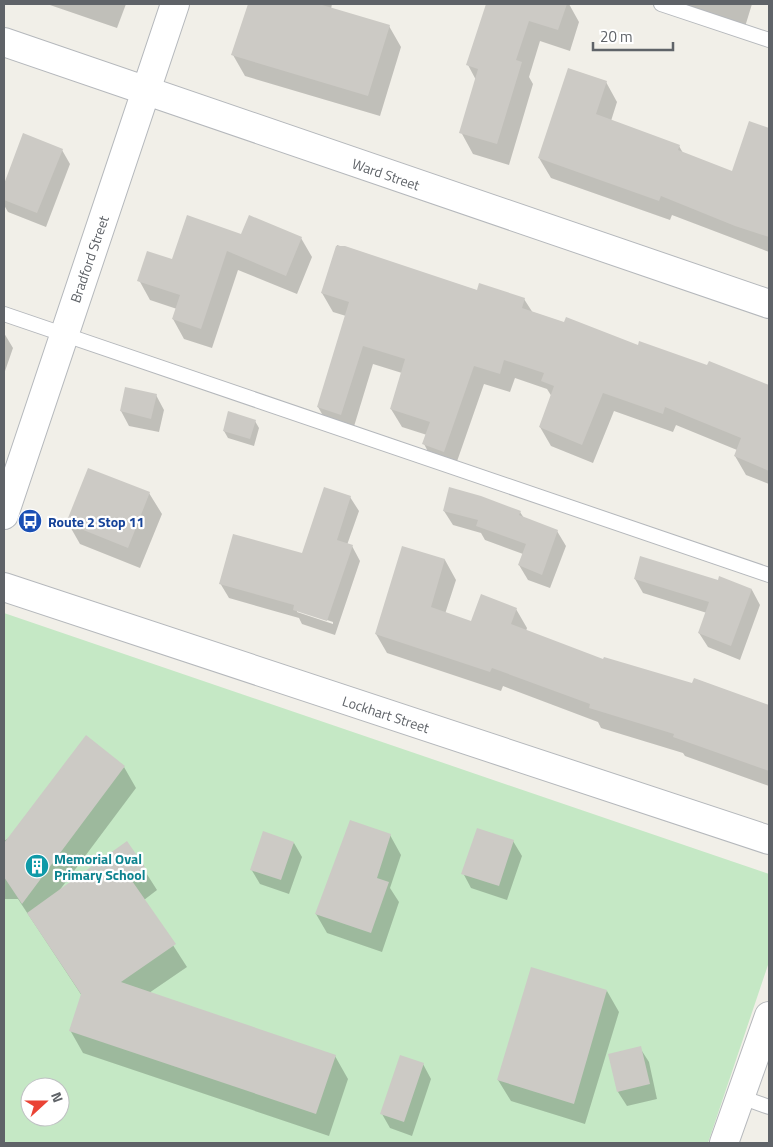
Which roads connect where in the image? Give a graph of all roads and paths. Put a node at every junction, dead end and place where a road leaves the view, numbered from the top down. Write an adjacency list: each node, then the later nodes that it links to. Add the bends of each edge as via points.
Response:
1 (175, 4): 5 (street, Bradford Street)
2 (661, 4): 3 (lane)
3 (769, 40)
4 (4, 42): 5 (street, Ward Street)
5 (145, 92): 6 (street, Ward Street); 8 (street, Bradford Street)
6 (769, 304)
7 (4, 314): 8 (lane)
8 (64, 335): 9 (street, Bradford Street); 10 (lane)
9 (4, 514)
10 (769, 575)
11 (4, 587): 12 (street, Lockhart Street)
12 (769, 840)
13 (769, 1016): 14 (street)
14 (741, 1097): 15 (lane); 16 (street)
15 (769, 1107)
16 (724, 1143)

